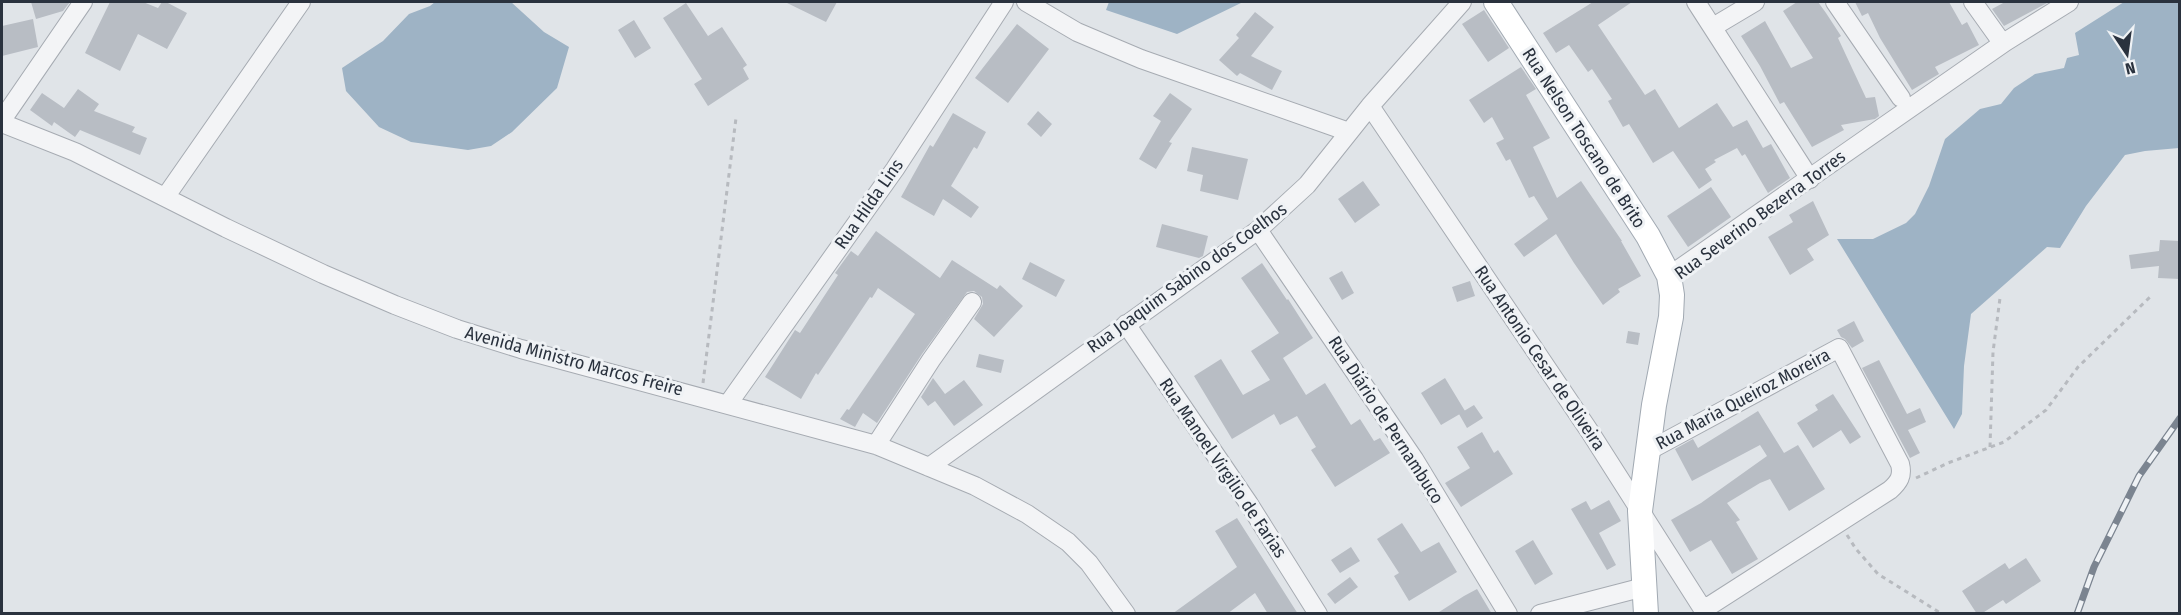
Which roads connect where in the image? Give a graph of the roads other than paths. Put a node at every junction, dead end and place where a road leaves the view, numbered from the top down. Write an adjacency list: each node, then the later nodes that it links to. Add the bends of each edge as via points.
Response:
1 (83, 2): 16 (street)
2 (301, 2): 19 (street)
3 (1004, 2): 24 (street, Rua Hilda Lins, via 895,169)
4 (1026, 2): 17 (street, via 1077,32 1141,59)
5 (1462, 2): 15 (street, Rua Joaquim Sabino dos Coelhos)
6 (1496, 2): 21 (main road, Rua Nelson Toscano de Brito, via 1648,236)
7 (1696, 2): 12 (street)
8 (1755, 2): 12 (street)
9 (1835, 2): 14 (street)
10 (1973, 2): 13 (street)
11 (2069, 2): 18 (street, Rua Severino Bezerra Torres)
12 (1713, 27): 18 (street)
13 (1998, 37)
14 (1901, 98)
15 (1370, 106): 17 (street, Rua Joaquim Sabino dos Coelhos); 28 (street, Rua Antonio Cesar de Oliveira)
16 (2, 122): 19 (street, Avenida Ministro Marcos Freire)
17 (1349, 132): 20 (street, Rua Joaquim Sabino dos Coelhos, via 1307,185)
18 (1810, 179): 21 (street, Rua Severino Bezerra Torres)
19 (166, 196): 24 (street, Avenida Ministro Marcos Freire, via 323,274 457,329)
20 (1258, 230): 23 (street, Rua Joaquim Sabino dos Coelhos); 33 (street, Rua Diário de Pernambuco, via 1414,459)
21 (1669, 276): 26 (main road, Rua Severino Bezerra Torres, via 1671,317)
22 (972, 302): 25 (street)
23 (1126, 324): 27 (street, Rua Joaquim Sabino dos Coelhos); 32 (street, Rua Manoel Virgilio de Farias, via 1249,504)
24 (728, 404): 25 (street, Avenida Ministro Marcos Freire)
25 (876, 445): 27 (street, Avenida Ministro Marcos Freire)
26 (1648, 451): 28 (main road, Rua Severino Bezerra Torres); 30 (street, Rua Maria Queiroz Moreira, via 1839,348 1900,464 1901,478 1890,490)
27 (929, 467): 31 (street, Avenida Ministro Marcos Freire, via 1027,514 1068,542 1089,563)
28 (1640, 511): 29 (main road, Rua Severino Bezerra Torres); 30 (street, Rua Antonio Cesar de Oliveira)
29 (1644, 587): 34 (street); 35 (main road, Rua Severino Bezerra Torres)
30 (1704, 612)
31 (1126, 614)
32 (1318, 614)
33 (1508, 614)
34 (1540, 614)
35 (1646, 614)

